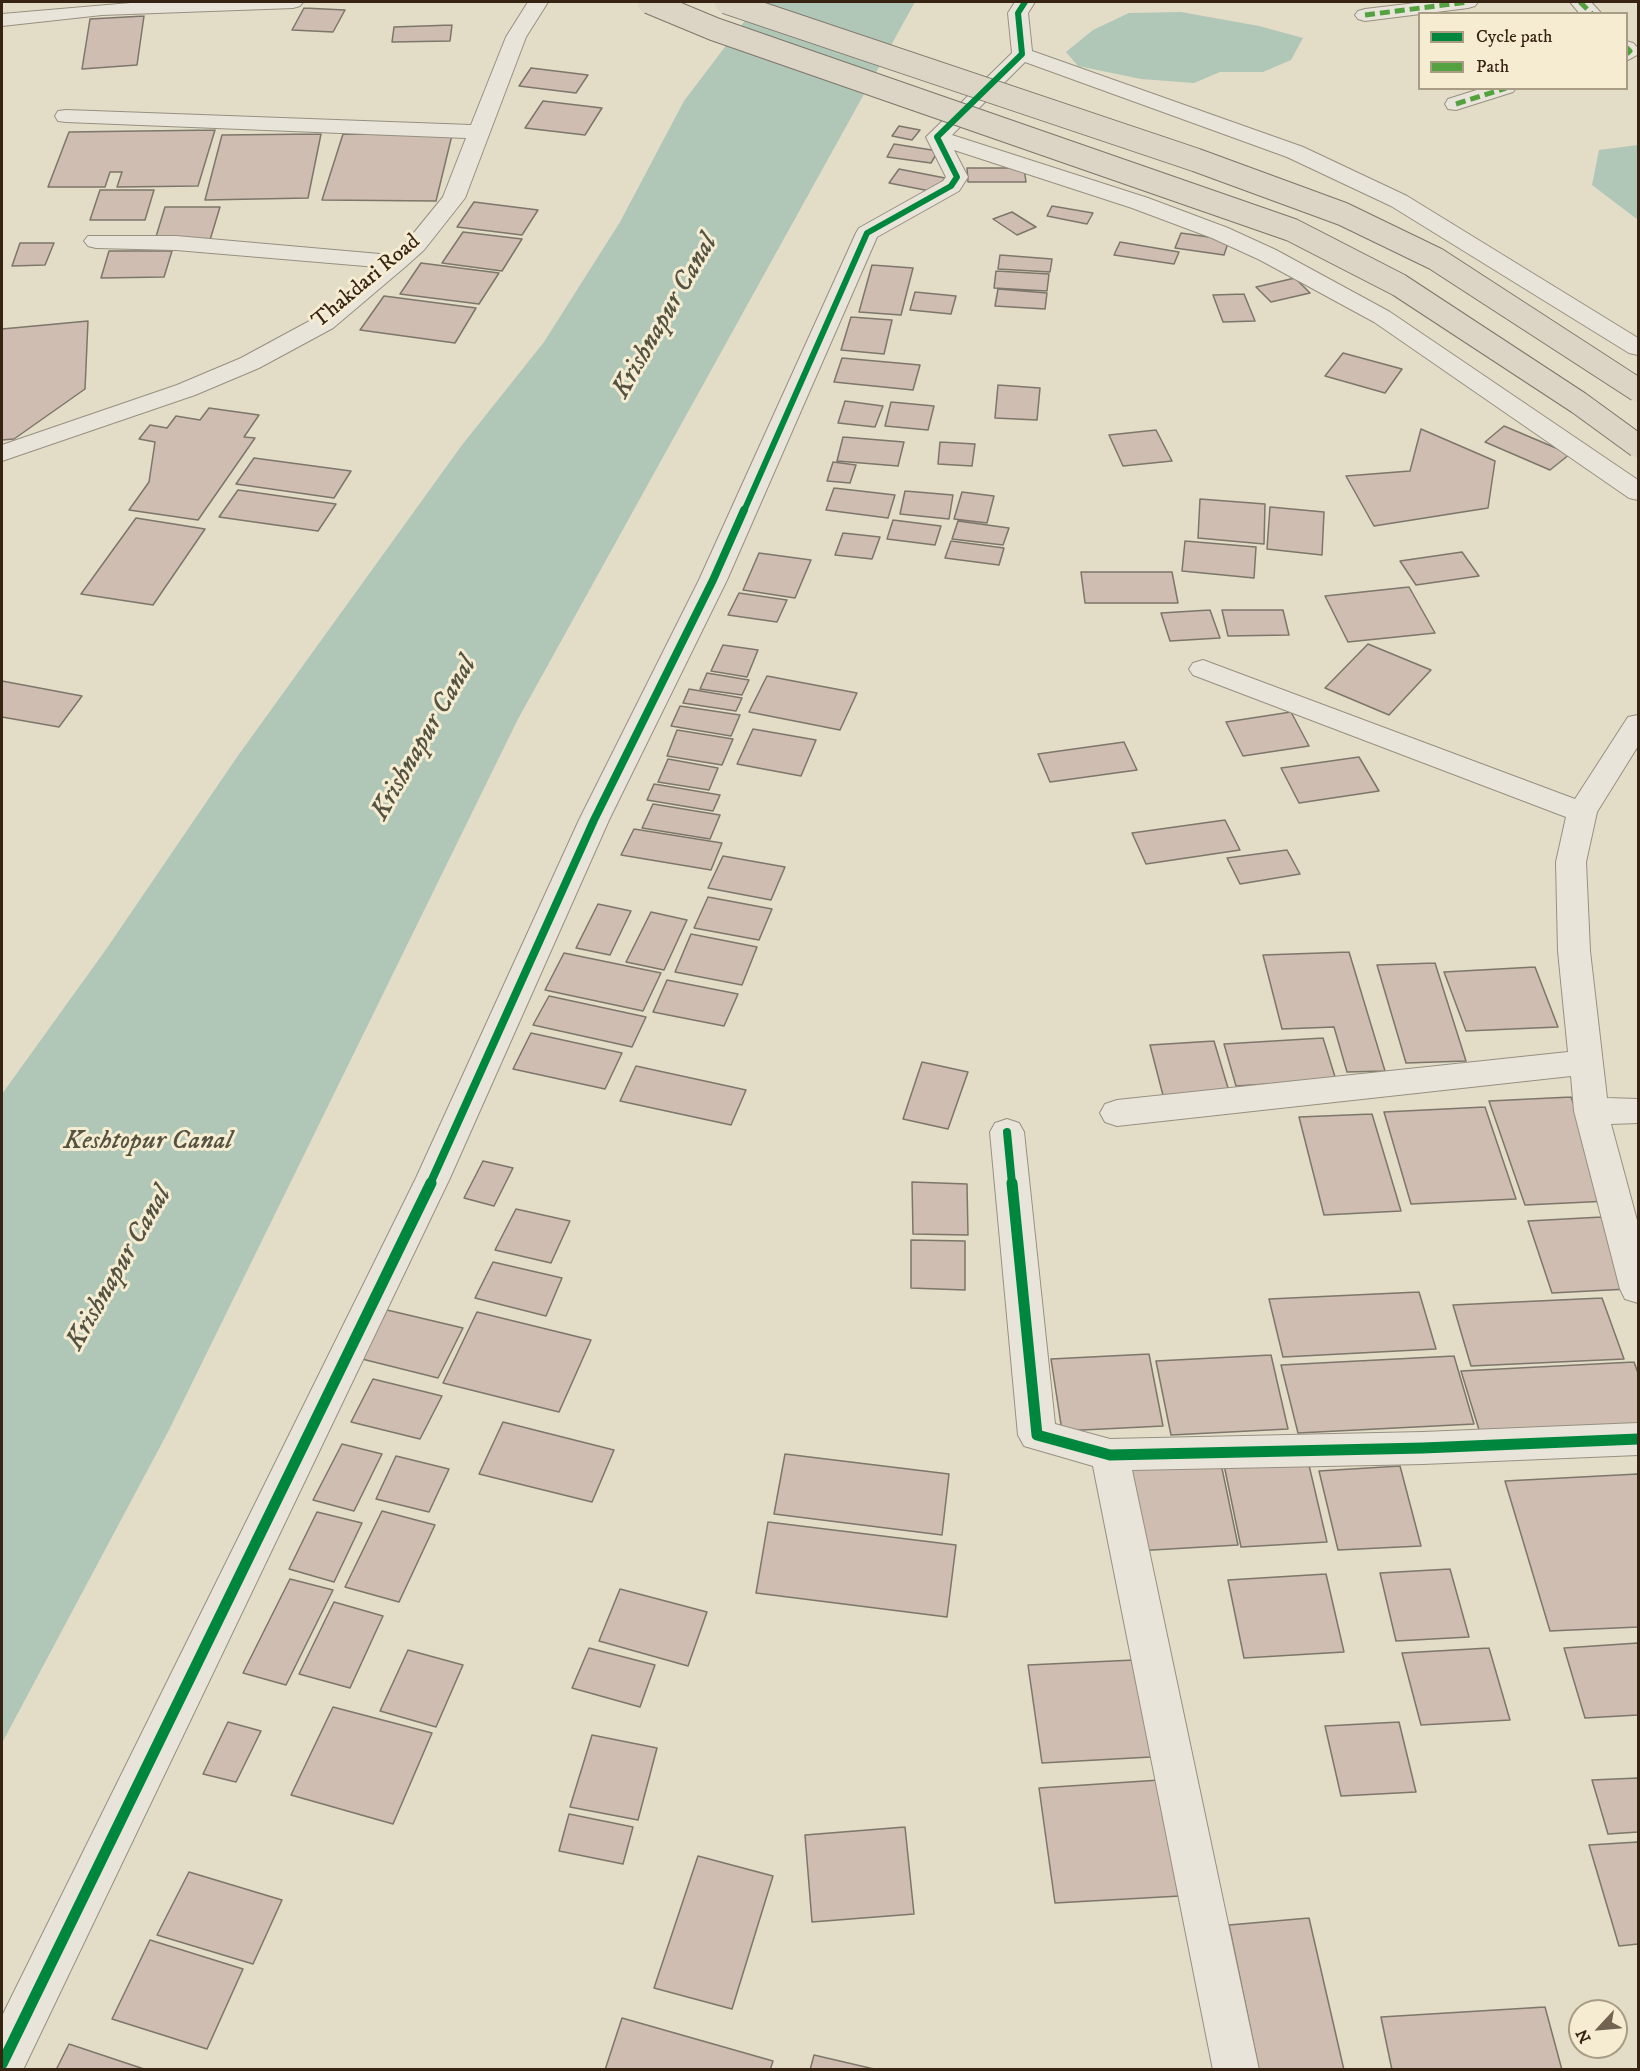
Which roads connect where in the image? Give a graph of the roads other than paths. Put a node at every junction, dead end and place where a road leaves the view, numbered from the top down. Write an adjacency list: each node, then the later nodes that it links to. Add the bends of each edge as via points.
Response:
1 (293, 2): 8 (street, via 102,9)
2 (538, 2): 13 (street, Thakdari Road, via 516,37)
3 (649, 2): 19 (main road, bridge, via 723,32 1292,230 1399,285)
4 (726, 2): 18 (main road, bridge, via 1196,160 1343,214 1436,260)
5 (1025, 2): 9 (street, via 1018,13)
6 (1468, 2): 7 (street)
7 (1365, 15)
8 (2, 20)
9 (1022, 54): 14 (street); 17 (street, via 1294,152 1389,196)
10 (1500, 90): 11 (street)
11 (1456, 104)
12 (66, 116): 13 (street)
13 (478, 132): 16 (street, Thakdari Road, via 454,198)
14 (937, 137): 21 (street, via 1140,203 1268,255 1382,317); 33 (street, via 957,177 951,186 867,232 712,580 594,820 433,1178)
15 (96, 241): 16 (street, via 209,245)
16 (397, 262): 20 (street, Thakdari Road, via 324,323 250,363 186,390)
17 (1638, 348)
18 (1638, 390)
19 (1638, 446)
20 (2, 453)
21 (1638, 492)
22 (1203, 669): 24 (street)
23 (1638, 724): 24 (street)
24 (1582, 812): 25 (street, via 1571,862 1574,951)
25 (1586, 1062): 26 (street); 28 (street)
26 (1591, 1111): 27 (street); 30 (street)
27 (1638, 1111)
28 (1117, 1113)
29 (1007, 1132): 32 (street, via 1037,1435)
30 (1638, 1290)
31 (1638, 1439): 32 (street)
32 (1110, 1455): 34 (street)
33 (2, 2064)
34 (1236, 2070)

